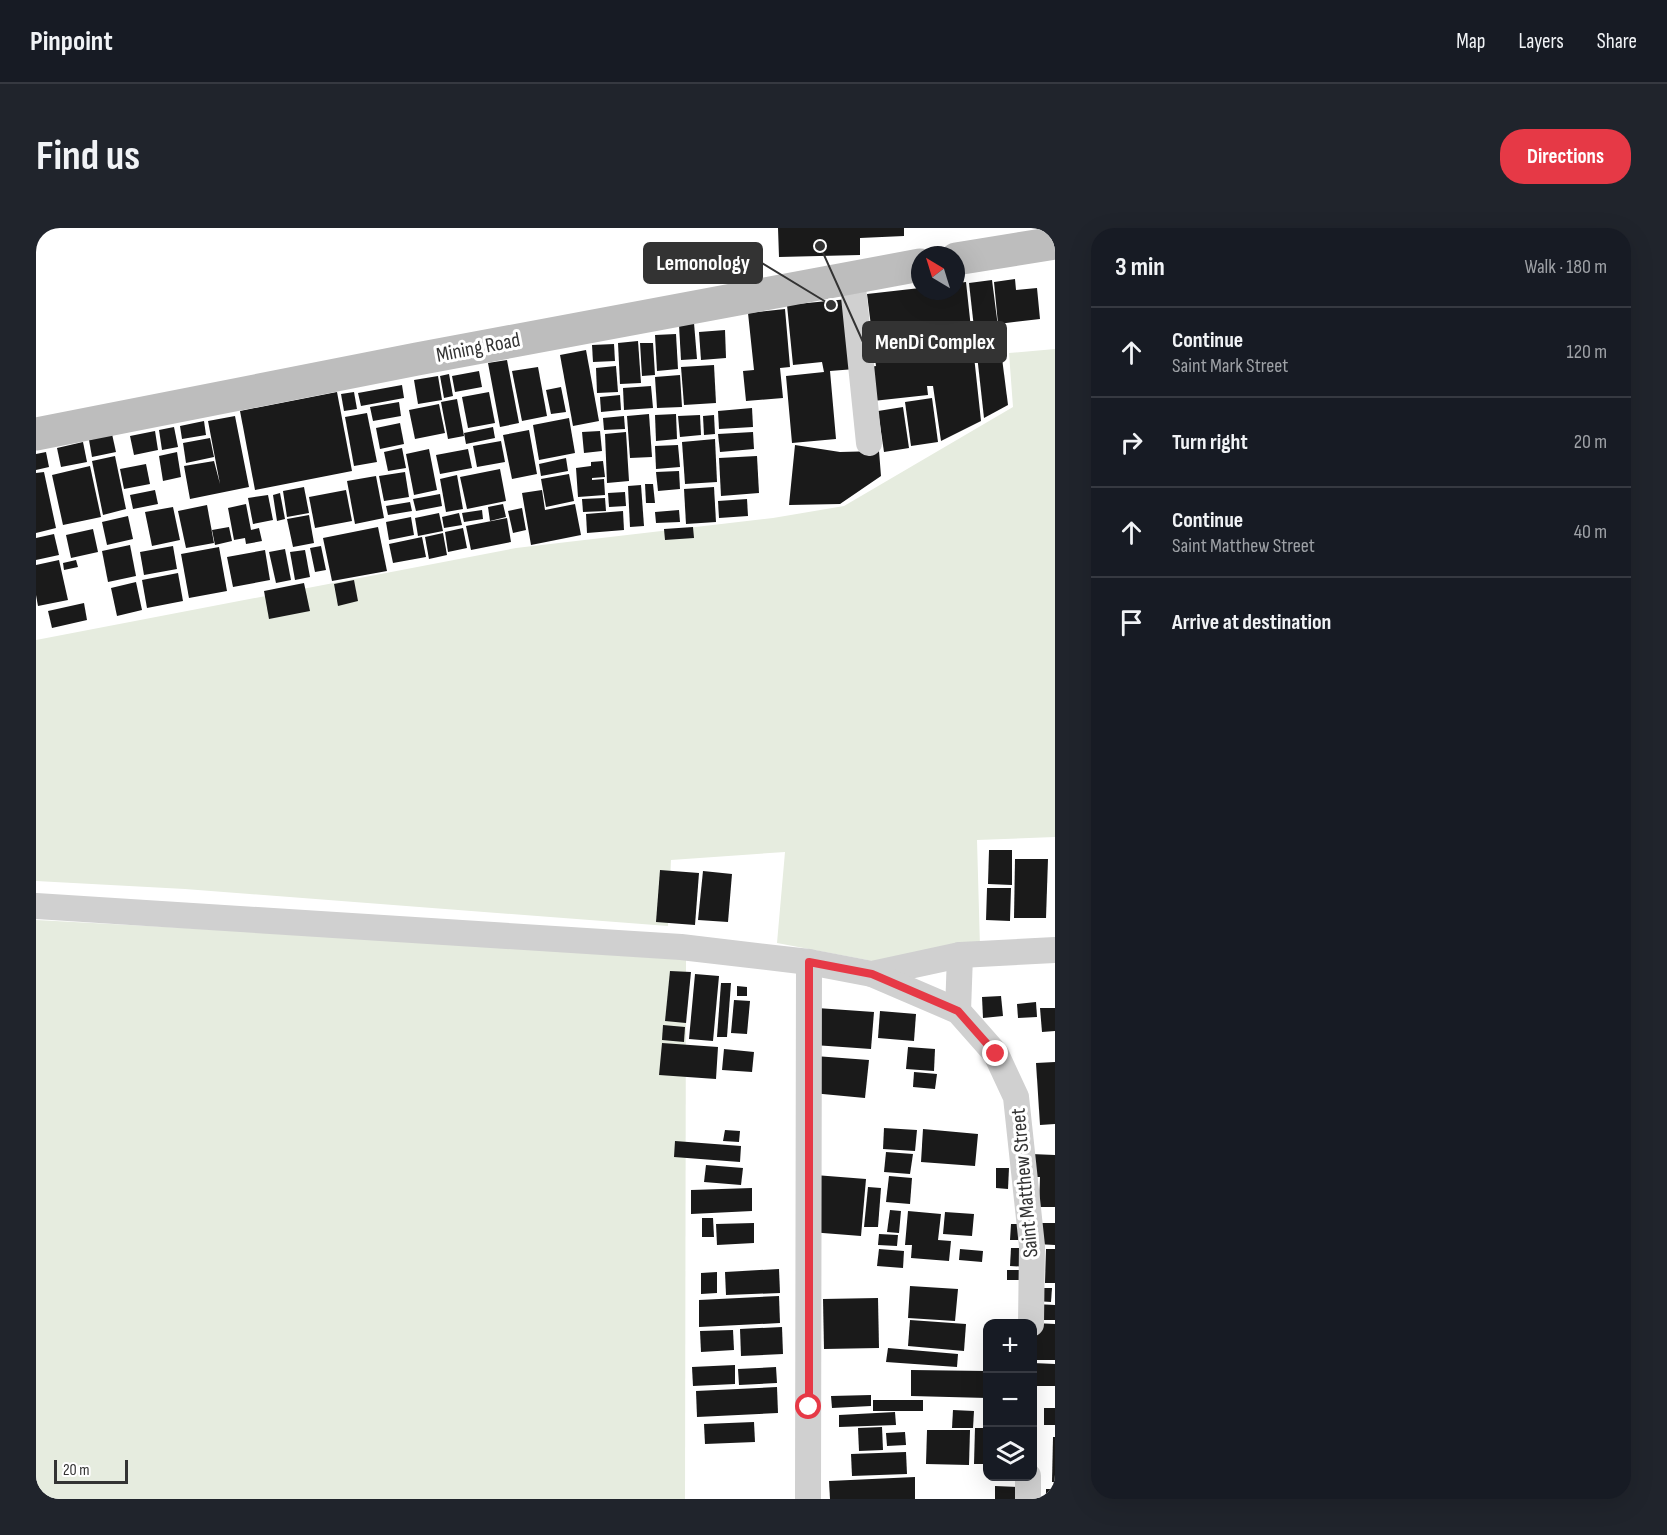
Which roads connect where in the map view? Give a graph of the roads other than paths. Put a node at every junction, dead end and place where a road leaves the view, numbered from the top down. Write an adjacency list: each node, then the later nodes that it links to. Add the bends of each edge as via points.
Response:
1 (1046, 239): 2 (street)
2 (965, 257)
3 (911, 267): 4 (street, Mining Road)
4 (852, 277): 5 (street, Mining Road); 6 (street)
5 (36, 434)
6 (869, 443)
7 (36, 906): 10 (street, via 681,947)
8 (1055, 950): 9 (street)
9 (960, 955): 11 (street); 12 (street)
10 (809, 962): 11 (street); 15 (street)
11 (872, 974): 12 (street, Saint Matthew Street)
12 (958, 1011): 13 (street, Saint Matthew Street, via 996,1054 1016,1097 1032,1246)
13 (1031, 1319)
14 (1028, 1481): 16 (street)
15 (808, 1499)
16 (1028, 1499)

